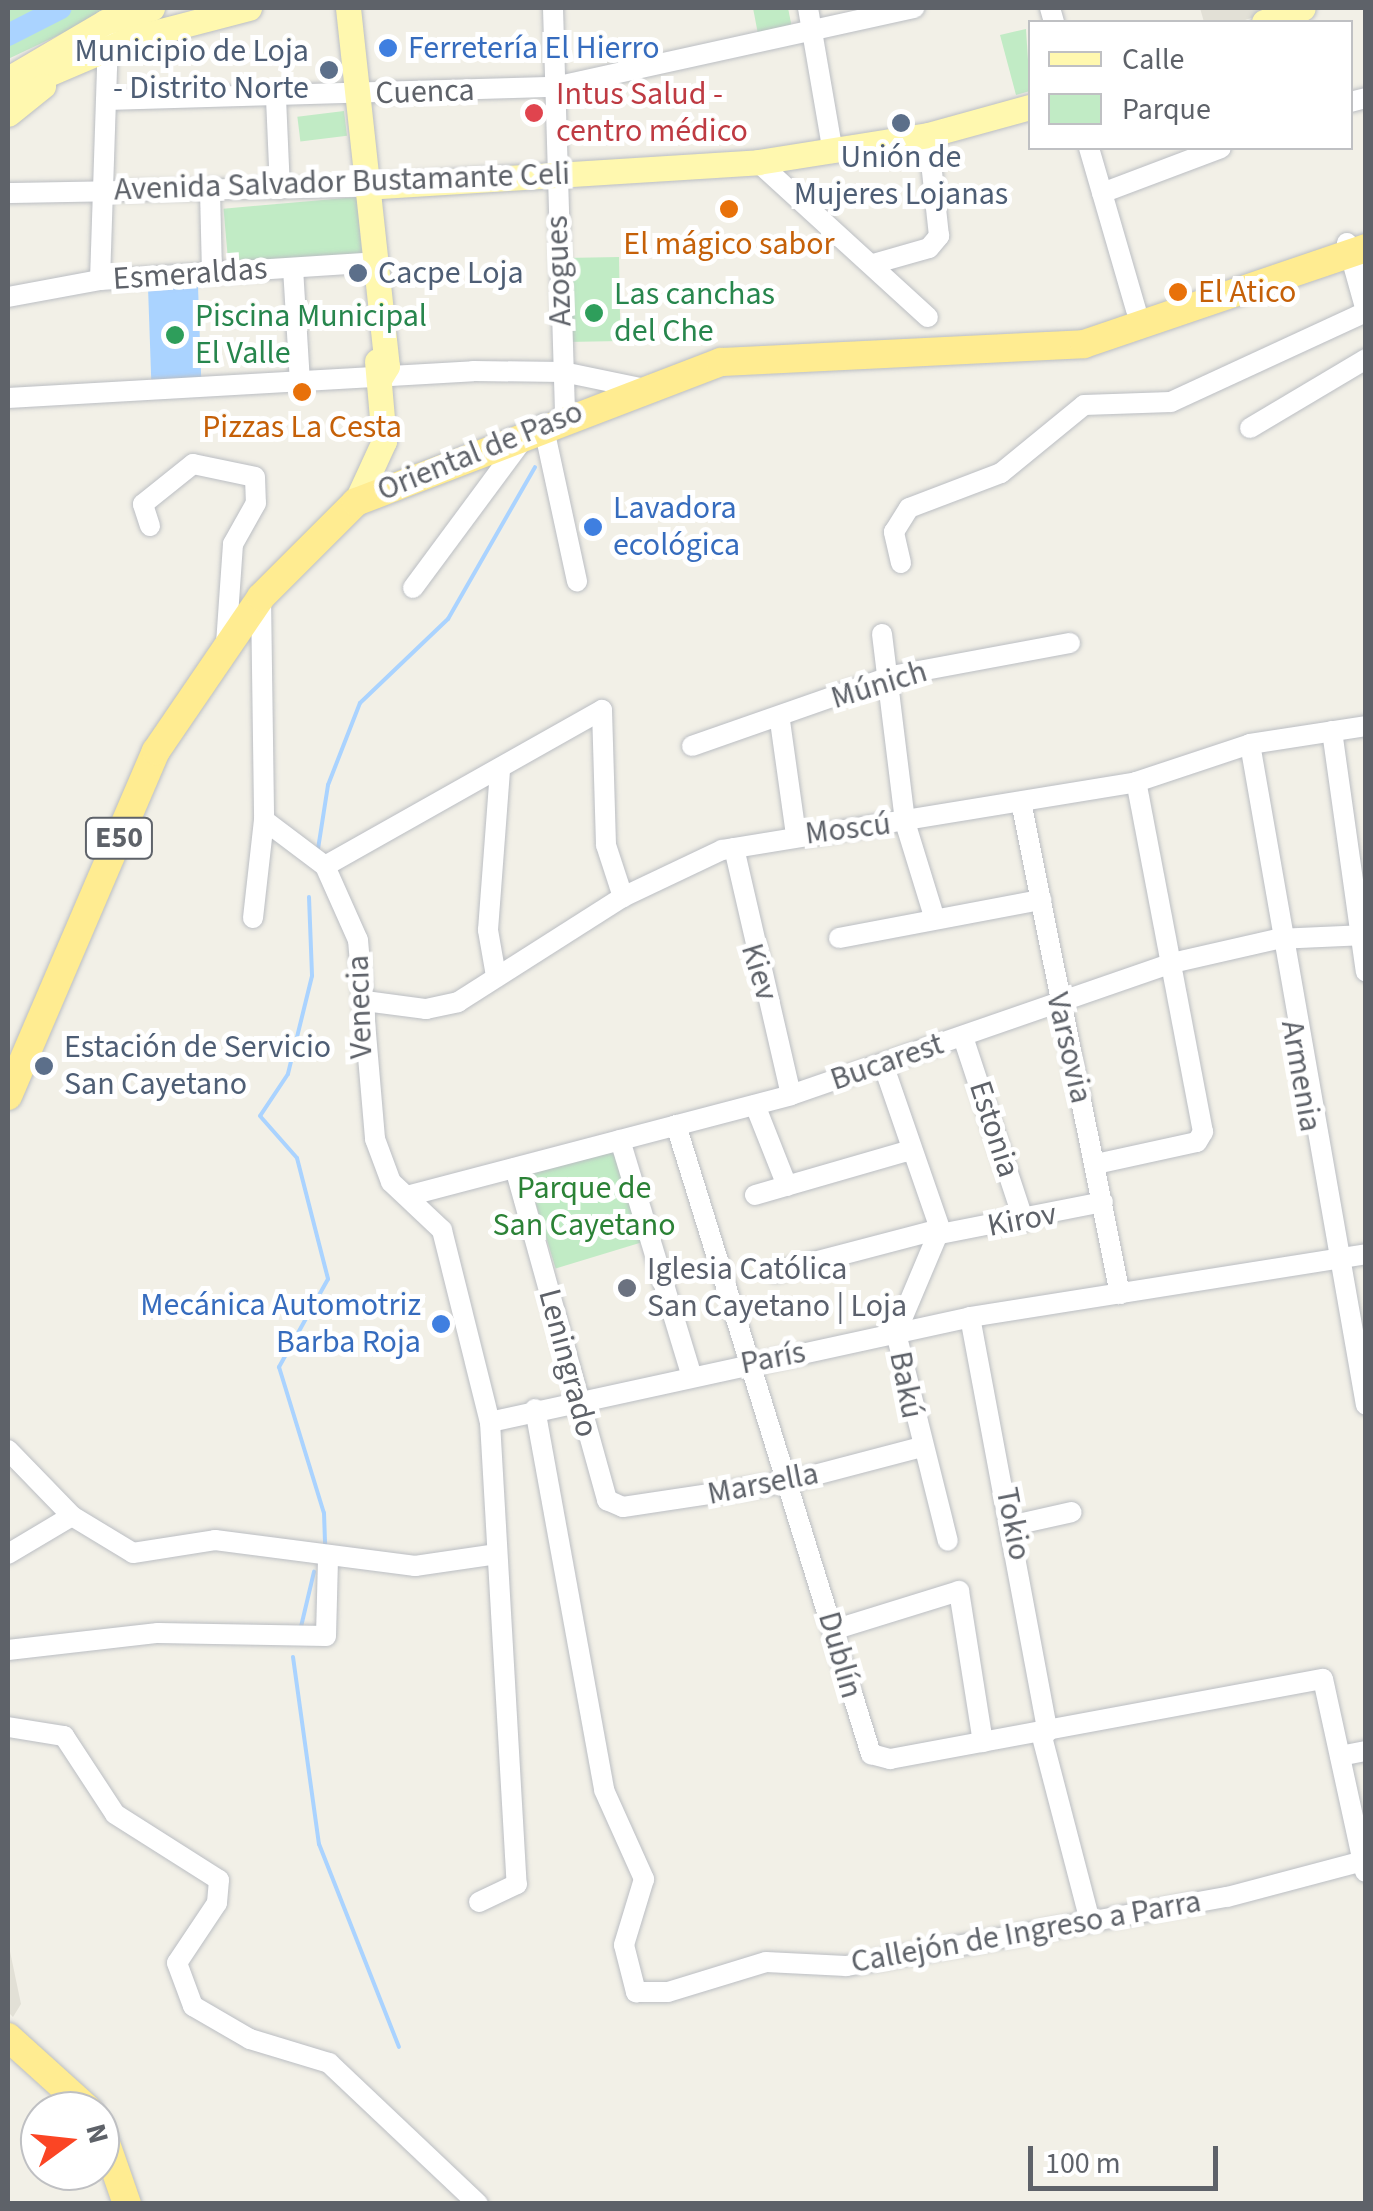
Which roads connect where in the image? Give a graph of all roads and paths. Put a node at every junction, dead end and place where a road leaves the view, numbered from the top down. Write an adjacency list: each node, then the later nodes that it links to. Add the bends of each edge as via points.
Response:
1 (152, 8): 9 (main road)
2 (249, 8): 11 (main road)
3 (348, 8): 16 (main road)
4 (553, 8): 14 (street, Azogues)
5 (808, 8): 10 (street)
6 (914, 8): 10 (street, Cuenca)
7 (1304, 8): 8 (main road)
8 (1270, 20)
9 (105, 22): 11 (street); 13 (main road)
10 (812, 31): 14 (street, Cuenca); 24 (street)
11 (110, 49): 12 (main road); 18 (street)
12 (54, 77): 15 (main road); 20 (main road)
13 (8, 80)
14 (554, 87): 16 (street, Cuenca); 26 (street, Azogues)
15 (8, 92)
16 (358, 95): 17 (street, Cuenca); 27 (main road)
17 (276, 98): 18 (street, Cuenca); 28 (street)
18 (108, 100): 30 (street)
19 (1028, 107): 21 (main road, Avenida Salvador Bustamante Celi)
20 (8, 114)
21 (928, 135): 24 (main road, Avenida Salvador Bustamante Celi); 35 (street, via 939,236 929,248)
22 (1091, 150): 31 (street)
23 (1215, 150): 31 (street)
24 (832, 153): 25 (main road, Avenida Salvador Bustamante Celi)
25 (758, 162): 26 (main road, Avenida Salvador Bustamante Celi); 35 (street)
26 (555, 173): 27 (main road, Avenida Salvador Bustamante Celi); 44 (street, Azogues)
27 (366, 187): 28 (street, Avenida Salvador Bustamante Celi); 34 (main road)
28 (280, 189): 29 (street, Avenida Salvador Bustamante Celi)
29 (210, 191): 30 (street, Avenida Salvador Bustamante Celi); 37 (street)
30 (101, 192): 32 (street, Avenida Salvador Bustamante Celi); 38 (street)
31 (1102, 193): 40 (street)
32 (8, 194)
33 (1357, 244): 41 (street); 47 (highway, Oriental de Paso / E50, via 1084,344 760,354)
34 (375, 262): 36 (street, Esmeraldas); 45 (main road)
35 (873, 264): 42 (street)
36 (294, 268): 37 (street, Esmeraldas); 46 (street)
37 (212, 272): 38 (street, Esmeraldas)
38 (100, 280): 39 (street, Esmeraldas)
39 (8, 297)
40 (1136, 310)
41 (1366, 312): 53 (street, via 1171,402 1084,405 1012,466 909,508 894,532)
42 (928, 317)
43 (1366, 358): 50 (street)
44 (563, 372): 45 (street); 47 (street); 49 (street, Azogues)
45 (381, 376): 46 (street); 51 (main road, via 384,441)
46 (300, 383): 48 (street)
47 (640, 388): 49 (highway, Oriental de Paso / E50)
48 (8, 398)
49 (546, 423): 51 (highway, Oriental de Paso / E50); 54 (street, Azogues); 55 (street)
50 (1250, 428)
51 (356, 502): 56 (highway, Oriental de Paso / E50)
52 (150, 526): 58 (street, via 143,504 193,464 254,476 256,502 233,544)
53 (900, 563)
54 (578, 581)
55 (413, 588)
56 (261, 597): 58 (highway, Oriental de Paso / E50); 69 (street)
57 (882, 634): 60 (street)
58 (226, 643): 89 (highway, Oriental de Paso / E50, via 156,751)
59 (1070, 643): 60 (street, Múnich)
60 (892, 676): 61 (street, Múnich); 70 (street)
61 (780, 720): 65 (street, Múnich); 71 (street)
62 (1366, 726): 63 (street, Moscú)
63 (1332, 731): 64 (street, Moscú); 78 (street)
64 (1250, 744): 67 (street, Moscú); 80 (street, Armenia)
65 (692, 746)
66 (500, 772): 73 (street); 74 (street, via 602,710 606,845); 83 (street, via 488,930)
67 (1136, 782): 68 (street, Moscú); 81 (street)
68 (1021, 802): 70 (street, Moscú); 75 (street, Varsovia)
69 (264, 820): 73 (street, Venecia); 77 (street)
70 (904, 822): 71 (street, Moscú); 76 (street)
71 (796, 835): 72 (street, Moscú)
72 (734, 848): 74 (street, Moscú); 88 (street, Kiev)
73 (325, 866): 84 (street, Venecia, via 358,940)
74 (623, 897): 83 (street, Moscú)
75 (1040, 900): 76 (street); 85 (street, Varsovia)
76 (932, 913): 79 (street)
77 (253, 918)
78 (1362, 935): 80 (street, Bucarest); 82 (street)
79 (840, 938)
80 (1277, 938): 81 (street, Bucarest); 103 (street, Armenia)
81 (1172, 963): 85 (street, Bucarest); 94 (street, via 1202,1138)
82 (1366, 972)
83 (496, 976): 84 (street, Moscú, via 442,1008)
84 (365, 1001): 97 (street, Venecia, via 363,1076 376,1139)
85 (1057, 1002): 86 (street, Bucarest); 94 (street, Varsovia)
86 (963, 1036): 87 (street, Bucarest); 100 (street, Estonia)
87 (883, 1064): 88 (street, Bucarest); 93 (street)
88 (791, 1095): 90 (street, Bucarest)
89 (8, 1096)
90 (755, 1104): 91 (street, Bucarest); 96 (street)
91 (676, 1126): 92 (street, Bucarest); 108 (street, Dublín)
92 (620, 1140): 95 (street, Bucarest); 109 (street)
93 (911, 1150): 96 (street); 101 (street)
94 (1096, 1164): 99 (street, Varsovia)
95 (515, 1168): 97 (street, Bucarest); 110 (street, Leningrado)
96 (787, 1186): 98 (street)
97 (406, 1196): 113 (street, Venecia, via 442,1230)
98 (754, 1196)
99 (1103, 1202): 100 (street, Kirov); 105 (street, Varsovia)
100 (1024, 1221): 101 (street, Kirov)
101 (940, 1232): 104 (street, Kirov); 107 (street, Bakú)
102 (1366, 1254): 103 (street, París)
103 (1334, 1259): 105 (street, París); 111 (street, Armenia)
104 (776, 1272)
105 (1120, 1294): 106 (street, París)
106 (970, 1317): 107 (street, París); 120 (street, Tokio)
107 (896, 1333): 108 (street, París); 114 (street, Bakú)
108 (746, 1364): 109 (street, París); 116 (street, Dublín)
109 (691, 1374): 110 (street, París)
110 (576, 1399): 112 (street, París); 117 (street, Leningrado)
111 (1366, 1405)
112 (535, 1410): 113 (street, París); 134 (street, Callejón de Ingreso a Parra, via 604,1790 644,1879 624,1945 628,1986 668,1992 766,1962 846,1966)
113 (490, 1422): 123 (street)
114 (918, 1448): 116 (street, Marsella); 121 (street, Bakú)
115 (8, 1450): 119 (street)
116 (788, 1482): 117 (street, Marsella, via 623,1508); 125 (street, Dublín)
117 (607, 1500)
118 (1072, 1512): 120 (street)
119 (72, 1516): 122 (street); 124 (street, via 134,1553 215,1540)
120 (1014, 1525): 128 (street, Tokio)
121 (948, 1541)
122 (8, 1554)
123 (497, 1554): 124 (street, via 415,1566); 133 (street, via 517,1884)
124 (328, 1561): 126 (street, via 326,1636 158,1632)
125 (833, 1630): 129 (street, Dublín, via 871,1754 890,1759); 129 (street, via 959,1591)
126 (8, 1650)
127 (8, 1727): 137 (street, via 64,1736 116,1814 219,1880 217,1903 176,1963 192,2006 250,2039 329,2063)
128 (1044, 1733): 129 (street, Dublín); 131 (street, Dublín, via 1313,1677 1323,1679); 134 (street, Tokio)
129 (983, 1742)
130 (1366, 1751): 131 (street)
131 (1340, 1756): 132 (street)
132 (1364, 1867): 134 (street, Callejón de Ingreso a Parra)
133 (479, 1902)
134 (1090, 1921)
135 (8, 2036): 136 (highway)
136 (68, 2091)
137 (478, 2204)

